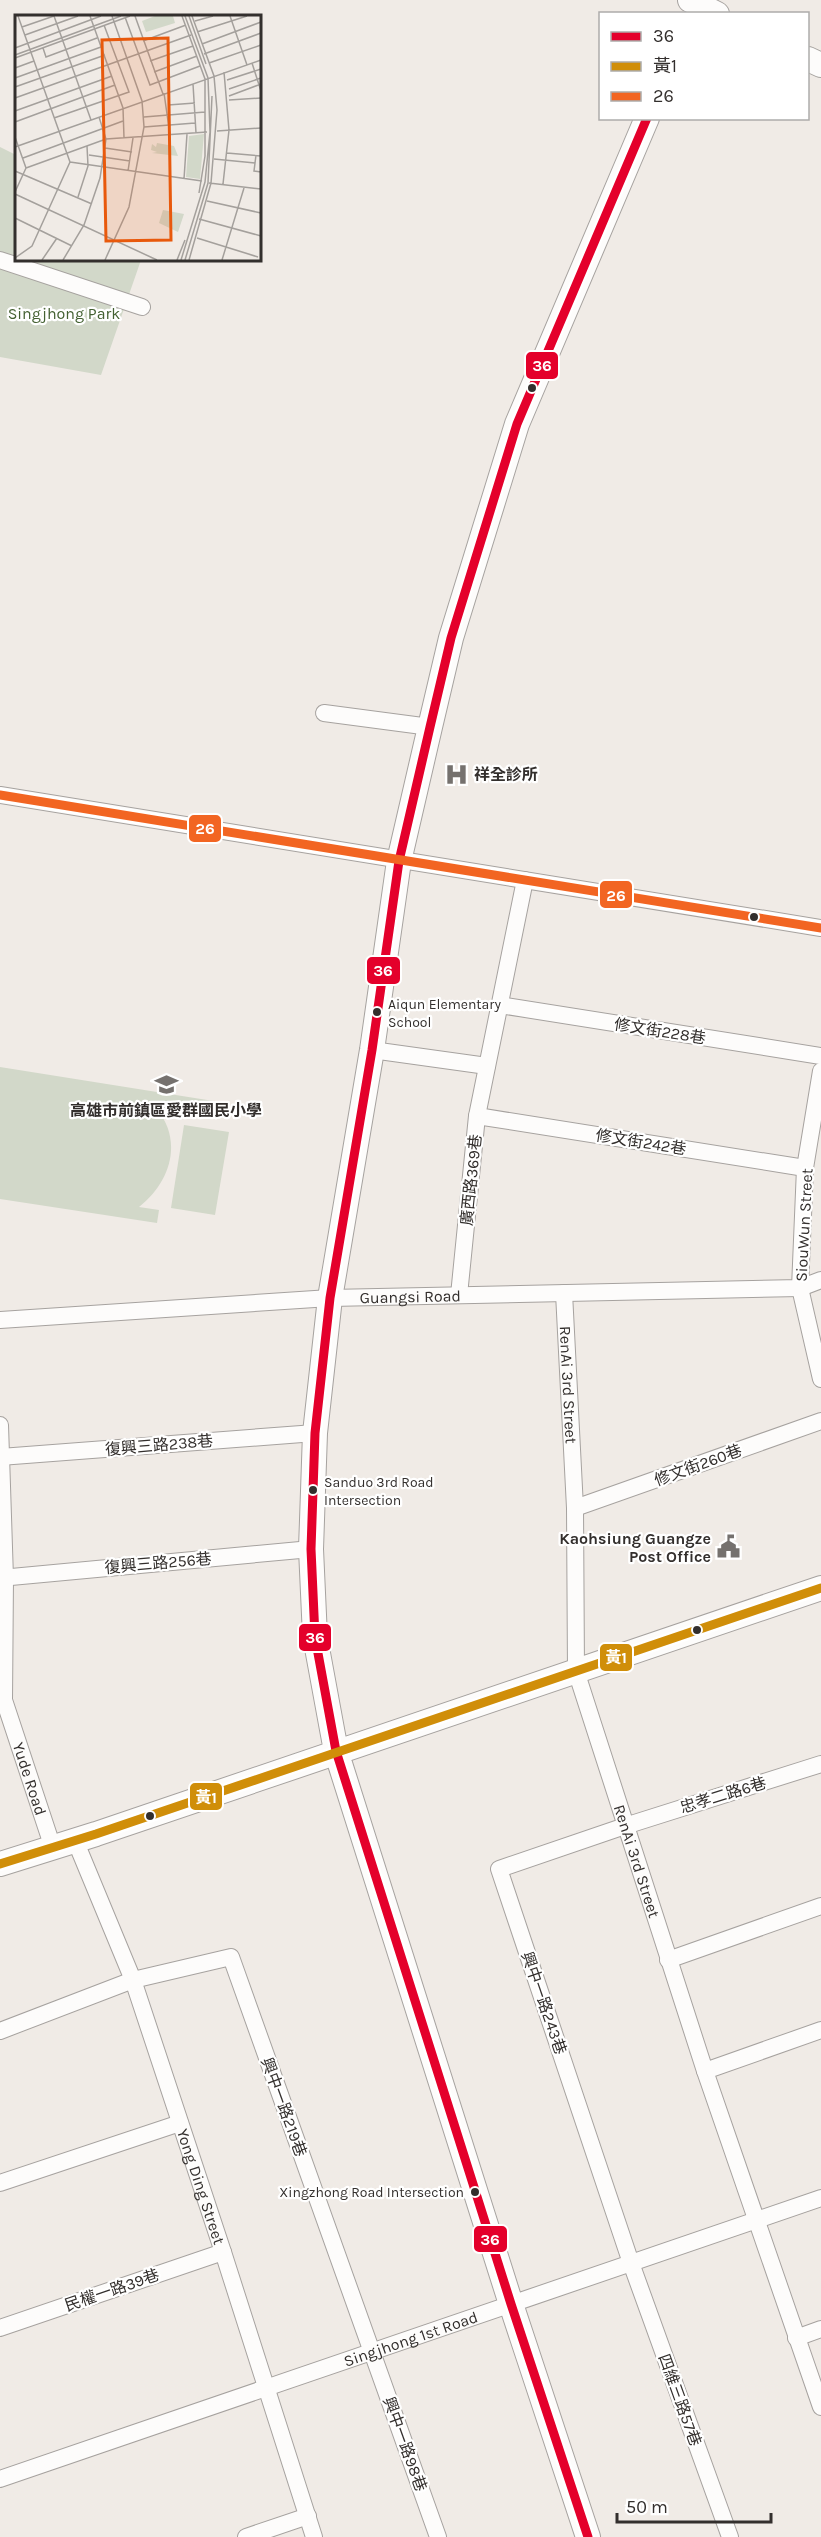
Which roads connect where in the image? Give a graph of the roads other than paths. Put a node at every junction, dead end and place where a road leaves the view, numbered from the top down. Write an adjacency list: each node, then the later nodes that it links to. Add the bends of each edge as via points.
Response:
1 (646, 120): 5 (street, via 517,424 451,638)
2 (0, 260): 3 (street)
3 (142, 307)
4 (324, 713): 5 (street)
5 (430, 727): 7 (street)
6 (0, 795): 7 (street)
7 (399, 861): 8 (street); 11 (street)
8 (525, 880): 9 (street); 10 (street, 廣西路369巷)
9 (821, 928)
10 (500, 1005): 12 (street, 修文街228巷); 13 (street, 廣西路369巷)
11 (372, 1050): 13 (street); 21 (street)
12 (821, 1056)
13 (487, 1066): 15 (street, 廣西路369巷)
14 (821, 1071): 16 (street, SiouWun Street)
15 (477, 1116): 16 (street, 修文街242巷); 20 (street, 廣西路369巷)
16 (806, 1168): 18 (street, SiouWun Street)
17 (821, 1280): 18 (street, Guangsi Road)
18 (800, 1288): 19 (street, Guangsi Road); 23 (street, SiouWun Street)
19 (564, 1293): 20 (street, Guangsi Road); 28 (street, RenAi 3rd Street)
20 (459, 1295): 21 (street, Guangsi Road)
21 (330, 1298): 22 (street, Guangsi Road); 26 (street)
22 (0, 1320)
23 (821, 1379)
24 (821, 1421): 28 (street, 修文街260巷)
25 (0, 1425): 27 (street, Yude Road)
26 (315, 1432): 27 (street, 復興三路238巷); 29 (street)
27 (1, 1457): 30 (street, Yude Road)
28 (575, 1508): 32 (street, RenAi 3rd Street)
29 (311, 1549): 30 (street, 復興三路256巷); 34 (street, via 315,1637)
30 (2, 1578): 33 (street, Yude Road)
31 (821, 1588): 32 (street)
32 (576, 1671): 34 (street); 36 (street, RenAi 3rd Street)
33 (2, 1700): 38 (street, Yude Road)
34 (336, 1751): 37 (street); 52 (street)
35 (821, 1764): 36 (street, 忠孝二路6巷)
36 (625, 1826): 41 (street, RenAi 3rd Street); 51 (street, 興中一路243巷, via 499,1869)
37 (75, 1840): 38 (street); 42 (street, Yong Ding Street)
38 (52, 1848): 39 (street)
39 (0, 1864)
40 (821, 1906): 41 (street)
41 (668, 1960): 45 (street, RenAi 3rd Street)
42 (133, 1980): 44 (street); 46 (street, Yong Ding Street); 56 (street, 興中一路219巷, via 231,1957)
43 (821, 2030): 45 (street)
44 (0, 2031)
45 (705, 2071): 49 (street, RenAi 3rd Street)
46 (180, 2123): 47 (street); 50 (street, Yong Ding Street)
47 (0, 2183)
48 (821, 2198): 49 (street, Singjhong 1st Road)
49 (758, 2219): 51 (street, Singjhong 1st Road); 55 (street, RenAi 3rd Street)
50 (224, 2252): 53 (street, 民權一路39巷); 57 (street, Yong Ding Street)
51 (631, 2263): 52 (street, Singjhong 1st Road); 65 (street, 四維三路57巷)
52 (511, 2304): 56 (street, Singjhong 1st Road); 64 (street)
53 (0, 2328)
54 (821, 2330): 55 (street)
55 (796, 2338): 58 (street, RenAi 3rd Street)
56 (371, 2351): 57 (street, Singjhong 1st Road); 63 (street, 興中一路98巷)
57 (267, 2387): 59 (street, Singjhong 1st Road); 60 (street, Yong Ding Street)
58 (821, 2407)
59 (0, 2478)
60 (308, 2516): 61 (street); 62 (street, Yong Ding Street)
61 (246, 2537)
62 (314, 2537)
63 (438, 2537)
64 (588, 2537)
65 (730, 2537)

